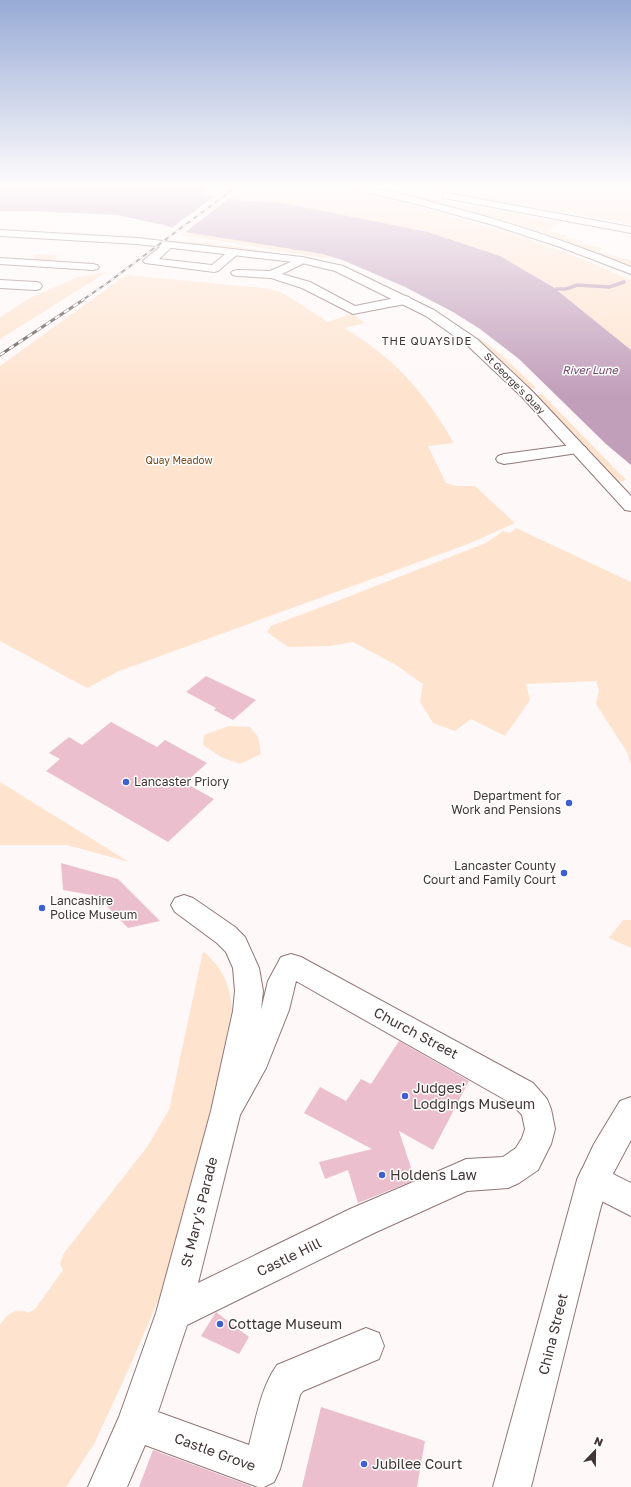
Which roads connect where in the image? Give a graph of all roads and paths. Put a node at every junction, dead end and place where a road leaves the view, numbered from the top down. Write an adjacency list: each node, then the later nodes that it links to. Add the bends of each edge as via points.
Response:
1 (155, 256): 2 (street, via 149,261 214,269)
2 (229, 256)
3 (266, 256): 5 (street, St George's Quay)
4 (595, 256): 8 (street)
5 (302, 260): 10 (street); 13 (street, St George's Quay, via 339,268)
6 (0, 261): 7 (street)
7 (94, 267)
8 (631, 271)
9 (237, 273): 10 (street)
10 (272, 275): 13 (street, via 306,285 353,310)
11 (0, 284): 12 (street)
12 (36, 286)
13 (405, 300): 14 (street, St George's Quay, via 430,313 472,342 527,394)
14 (579, 449): 15 (street); 16 (street, St George's Quay)
15 (510, 455)
16 (631, 506)
17 (184, 904): 21 (street, St Mary's Parade, via 236,945 246,968 249,991 247,1011)
18 (291, 964): 19 (street, Church Street, via 493,1075 522,1093); 21 (street, St Mary's Parade, via 282,981 275,1010 251,1068)
19 (536, 1109): 24 (street, Castle Hill, via 540,1129 536,1144 527,1159 508,1172 466,1175 362,1221)
20 (631, 1111): 22 (street, China Street, via 605,1155)
21 (226, 1112): 24 (street, St Mary's Parade)
22 (594, 1180): 23 (street); 28 (street, China Street)
23 (631, 1200)
24 (173, 1314): 26 (street)
25 (366, 1346): 26 (street, Castle Grove, via 290,1378 284,1386 261,1469)
26 (136, 1424): 27 (street)
27 (107, 1487)
28 (512, 1487)

